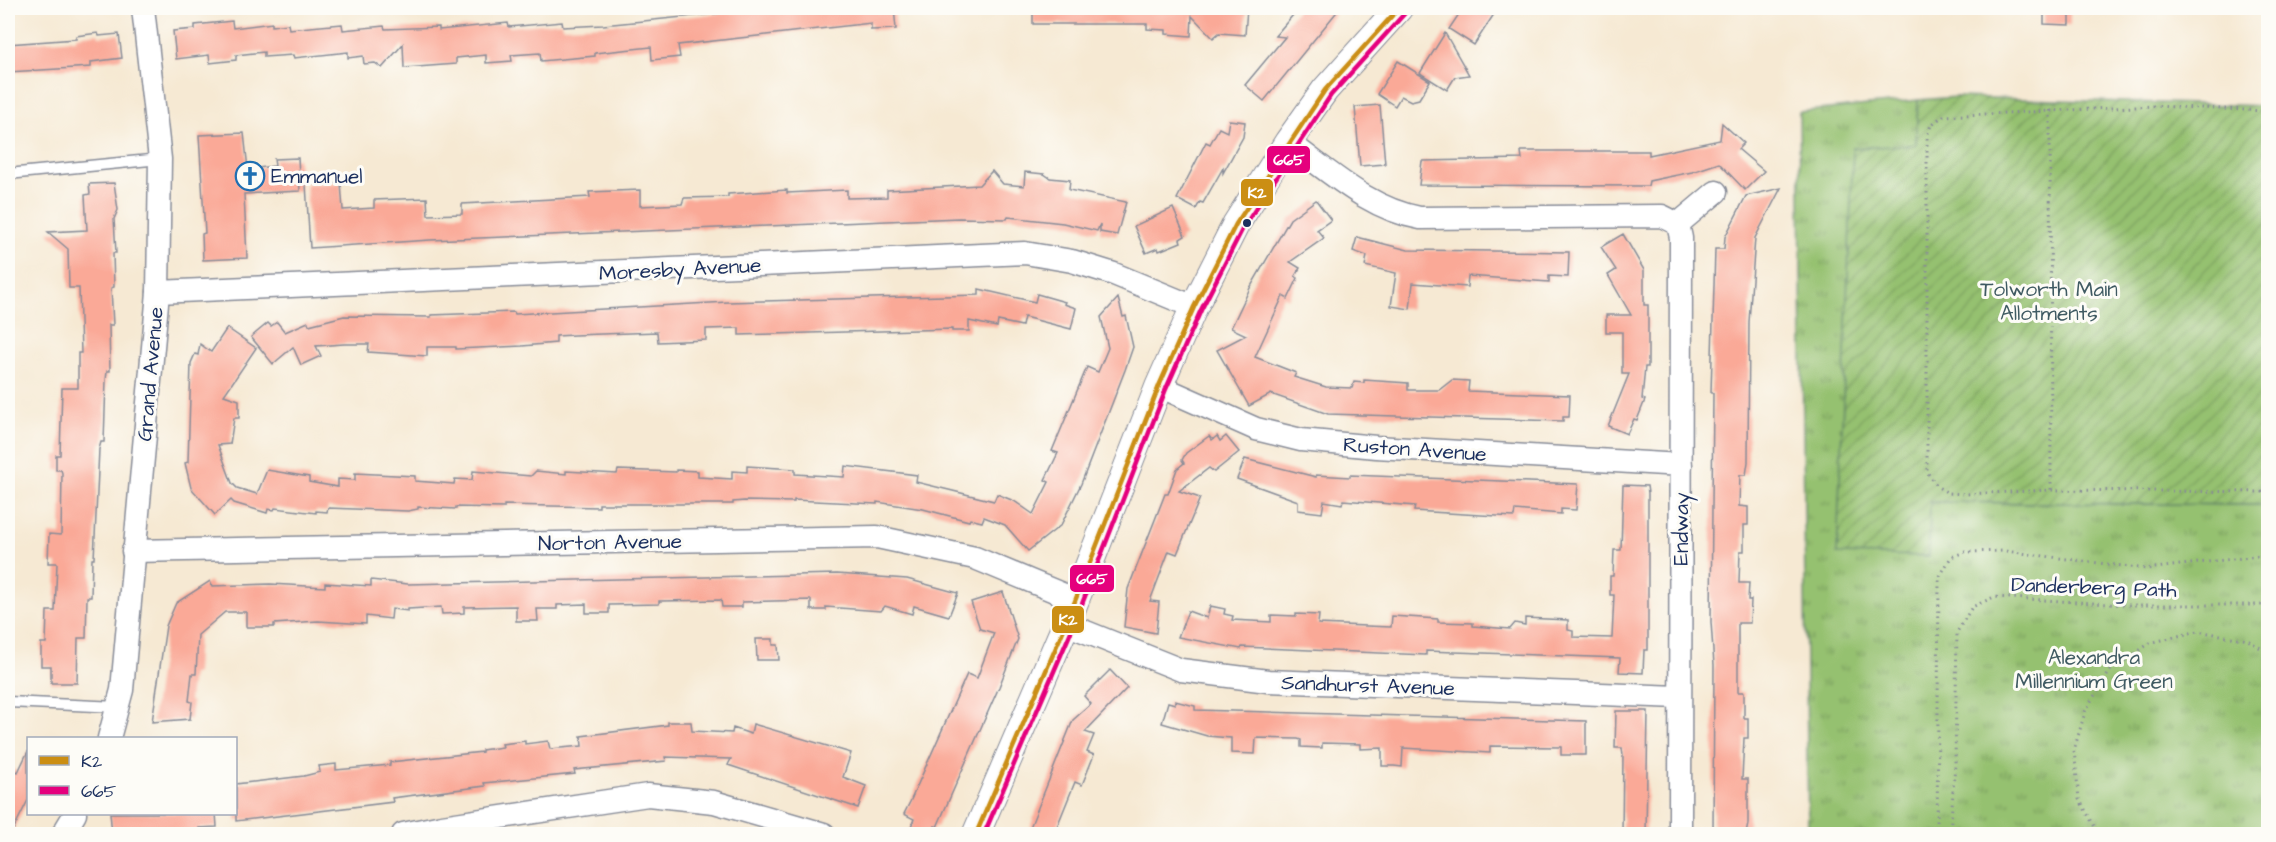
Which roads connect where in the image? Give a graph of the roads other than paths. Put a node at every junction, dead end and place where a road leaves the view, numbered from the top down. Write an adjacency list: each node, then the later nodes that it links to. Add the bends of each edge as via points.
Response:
1 (143, 8): 4 (street, Grand Avenue)
2 (1399, 8): 3 (street, via 1325,90)
3 (1288, 142): 7 (street, via 1379,206 1399,214 1420,218 1662,216); 9 (street, via 1236,224)
4 (160, 159): 5 (lane); 8 (street, Grand Avenue)
5 (8, 174)
6 (1716, 192): 7 (street)
7 (1678, 224): 11 (street, Endway)
8 (158, 292): 9 (street, Moresby Avenue, via 1025,253 1104,270); 12 (street, Grand Avenue)
9 (1194, 307): 10 (street)
10 (1159, 386): 11 (street, Ruston Avenue, via 1256,429 1301,440); 13 (street)
11 (1681, 465): 14 (street, Endway)
12 (133, 551): 13 (street, Norton Avenue, via 877,537 975,558); 16 (street, Grand Avenue)
13 (1071, 612): 14 (street, Sandhurst Avenue, via 1181,670 1268,681); 22 (street)
14 (1679, 697): 23 (street, Endway)
15 (8, 702): 16 (lane)
16 (118, 707): 17 (street, Grand Avenue)
17 (109, 737)
18 (74, 815): 19 (street)
19 (63, 834)
20 (403, 834): 21 (street, via 648,795 714,802)
21 (824, 834)
22 (976, 834)
23 (1680, 834)

